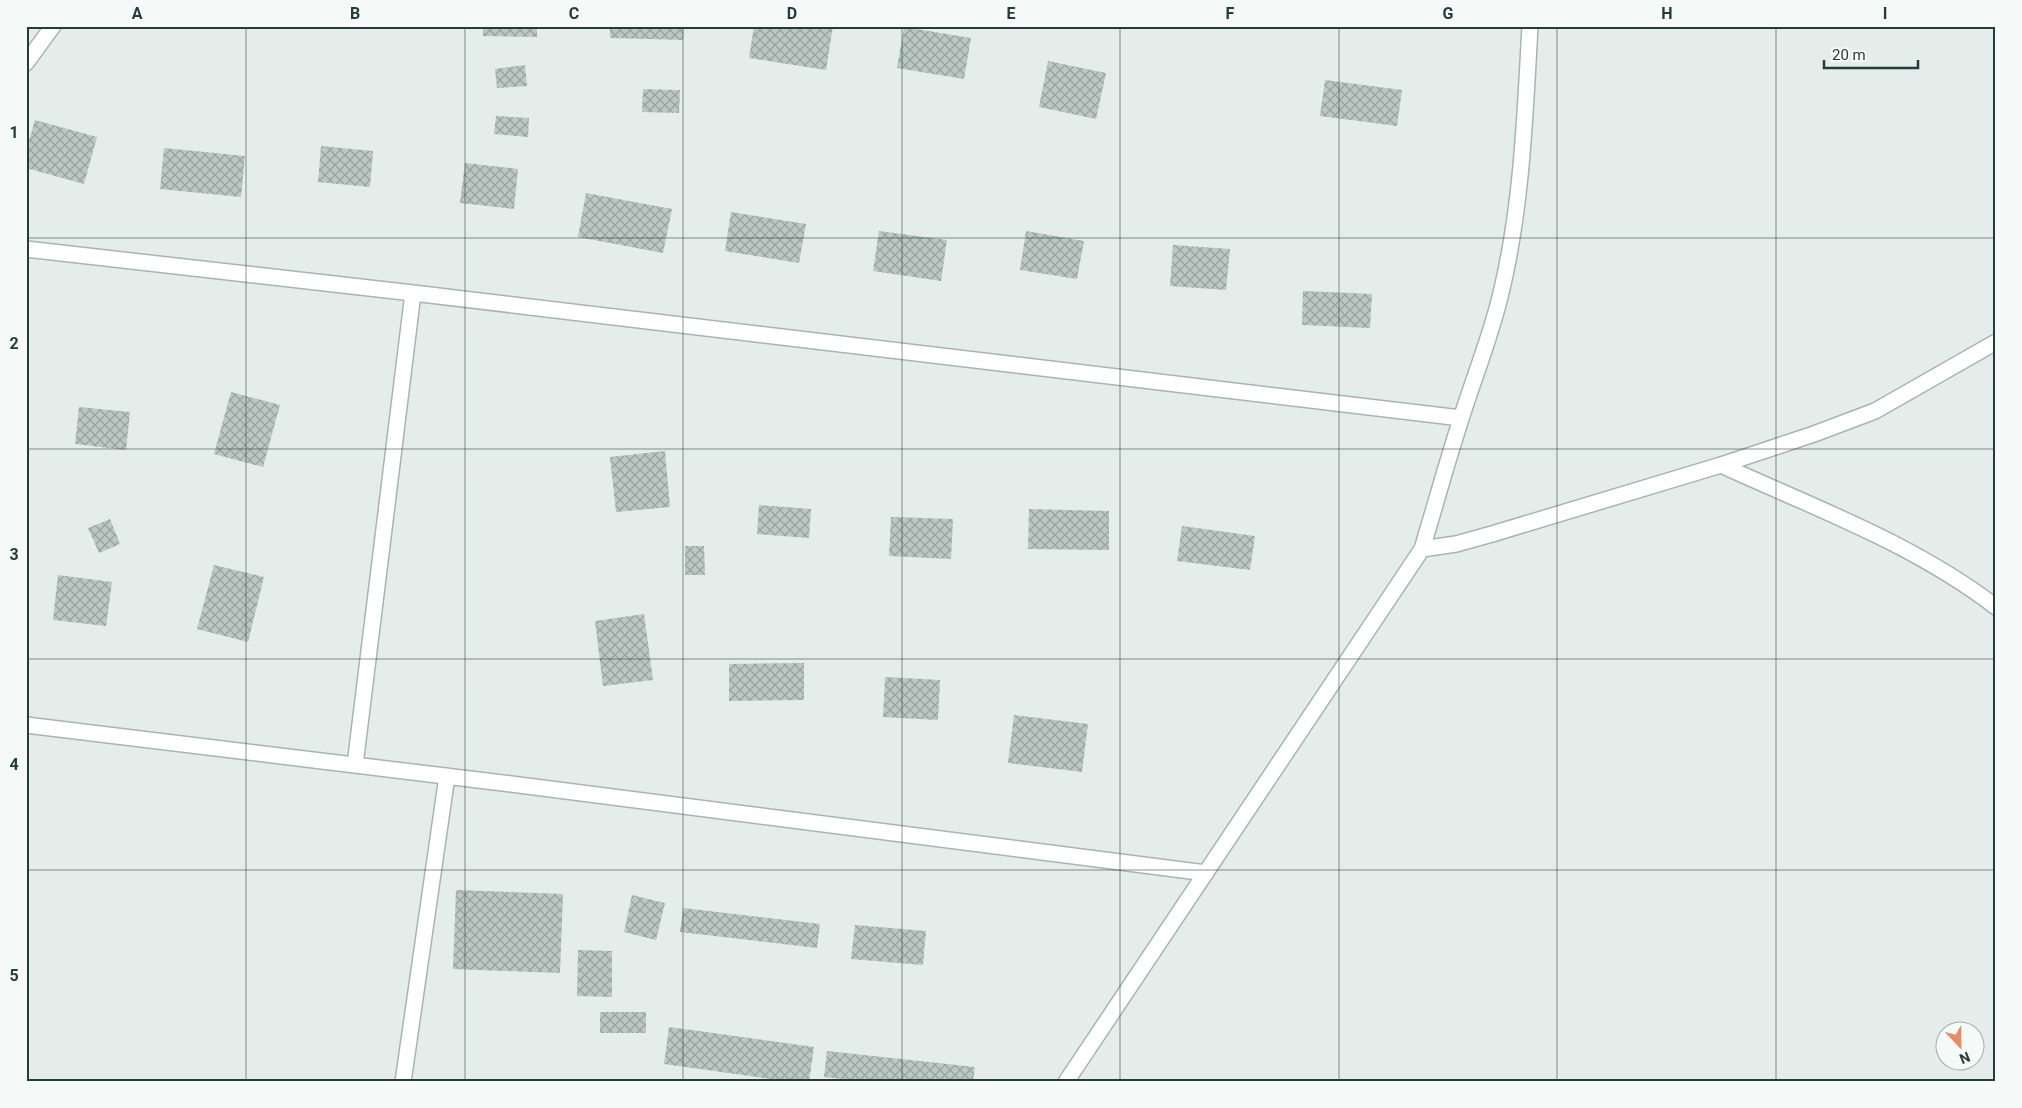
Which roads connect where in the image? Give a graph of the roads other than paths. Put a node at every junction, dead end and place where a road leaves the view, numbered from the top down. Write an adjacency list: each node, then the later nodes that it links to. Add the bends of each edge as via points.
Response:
1 (53, 26): 3 (street)
2 (1530, 26): 7 (street, via 1517,211 1501,292)
3 (26, 63)
4 (26, 250): 5 (street)
5 (413, 293): 7 (street); 12 (street)
6 (1996, 342): 8 (street, via 1875,411)
7 (1461, 418): 9 (street)
8 (1721, 465): 9 (street, via 1492,534); 10 (street, via 1898,545 1948,573)
9 (1422, 550): 14 (street)
10 (1996, 607)
11 (26, 725): 12 (street)
12 (355, 765): 13 (street)
13 (447, 776): 14 (street); 15 (street)
14 (1206, 874): 16 (street)
15 (403, 1082)
16 (1066, 1082)

